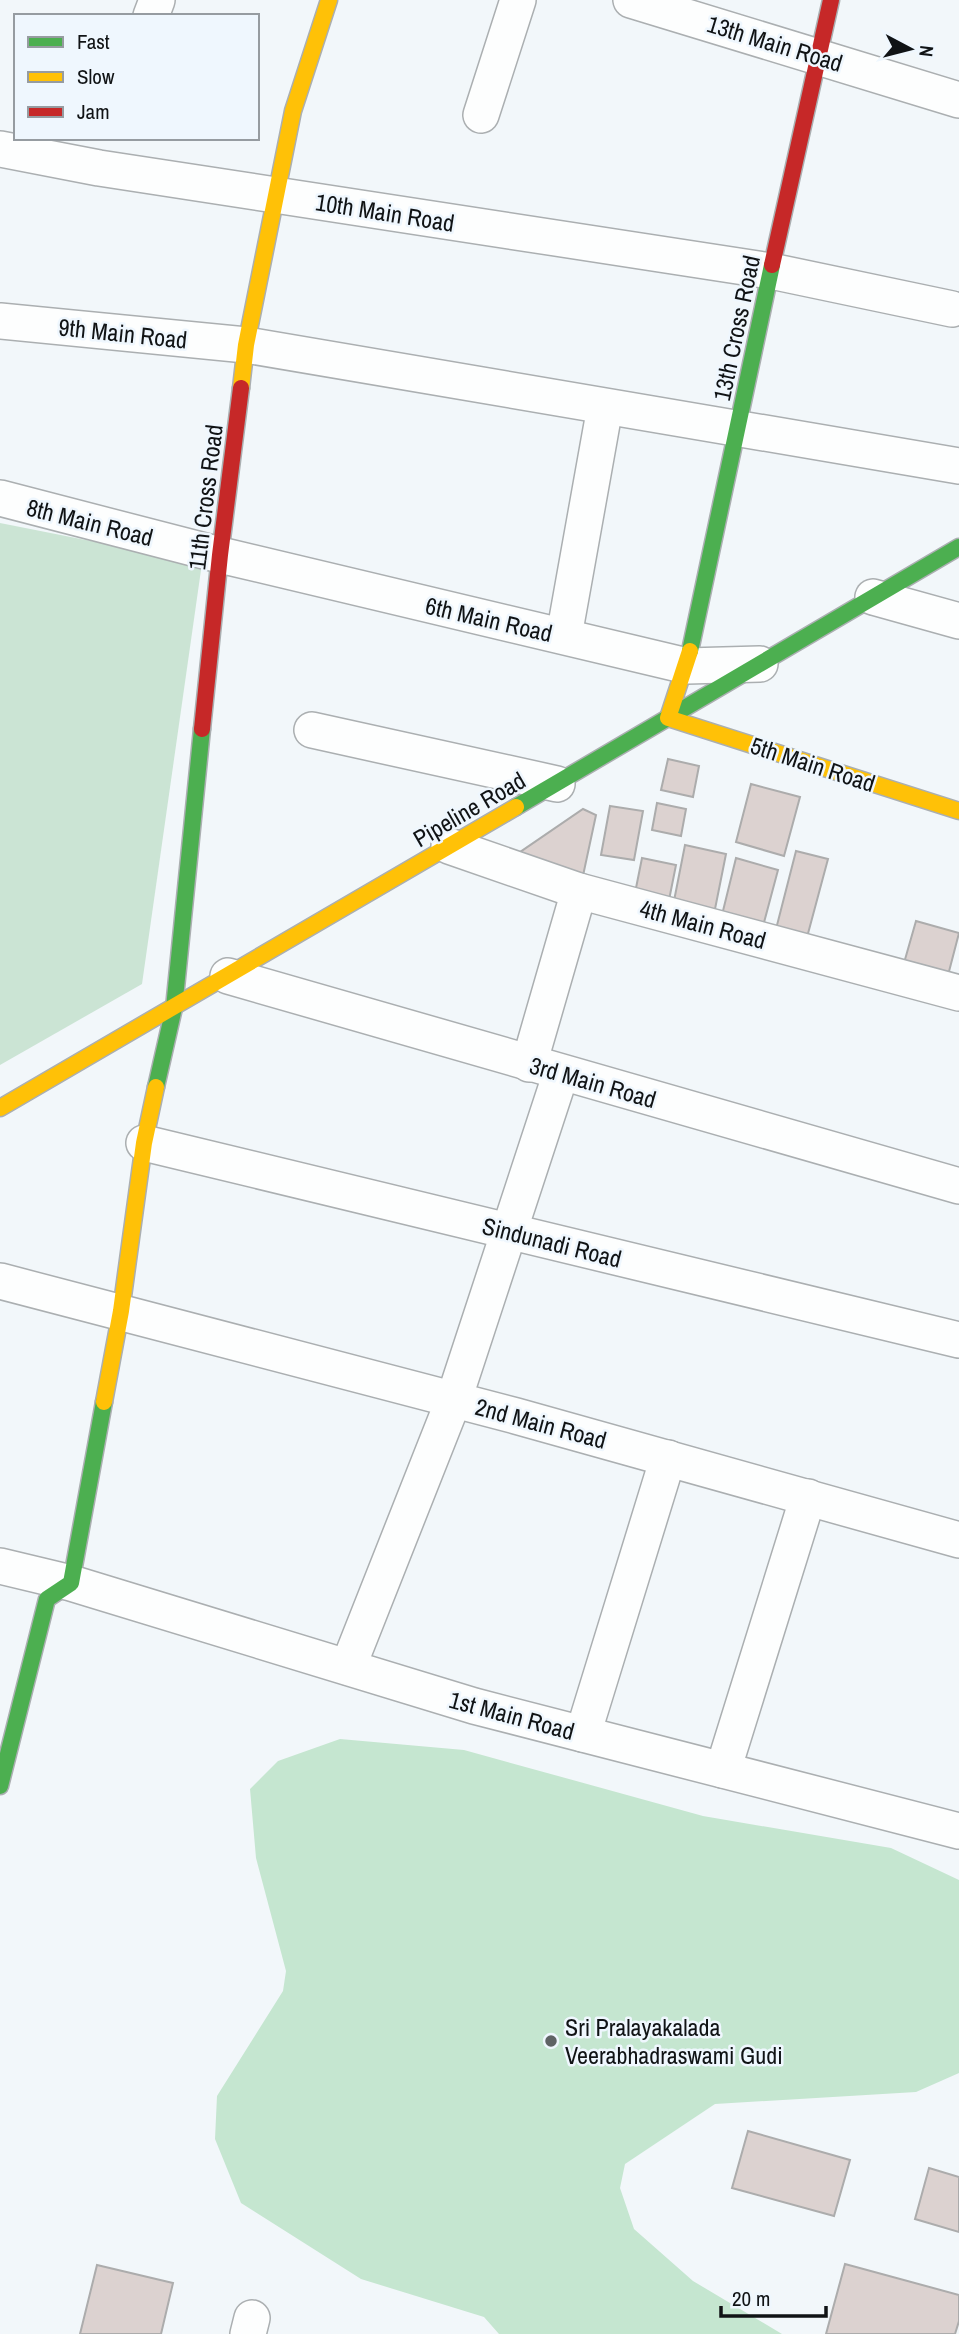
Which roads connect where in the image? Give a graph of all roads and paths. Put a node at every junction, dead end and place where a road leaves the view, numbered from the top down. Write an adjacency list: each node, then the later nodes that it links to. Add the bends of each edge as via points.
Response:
1 (329, 0): 10 (street, 11th Cross Road, via 293,111)
2 (518, 0): 7 (street)
3 (631, 0): 5 (street, 13th Main Road)
4 (831, 0): 5 (street, 13th Cross Road)
5 (817, 56): 6 (street, 13th Main Road); 11 (street, 13th Cross Road)
6 (959, 100)
7 (481, 115)
8 (0, 149): 9 (street, 10th Main Road)
9 (104, 153): 10 (street, 10th Main Road)
10 (277, 195): 11 (street, 10th Main Road); 14 (street, 11th Cross Road)
11 (771, 271): 12 (street, 10th Main Road); 16 (street, 13th Cross Road)
12 (952, 309)
13 (0, 321): 14 (street, 9th Main Road)
14 (246, 345): 15 (street, 9th Main Road); 20 (street, 11th Cross Road)
15 (605, 407): 16 (street, 9th Main Road); 23 (street)
16 (738, 430): 17 (street, 9th Main Road); 25 (street, 13th Cross Road)
17 (959, 466)
18 (0, 498): 20 (street, 8th Main Road)
19 (959, 547): 21 (street, Pipeline Road)
20 (220, 555): 23 (street, 6th Main Road); 34 (street, 11th Cross Road)
21 (873, 597): 22 (street); 24 (street, Pipeline Road)
22 (959, 621)
23 (564, 636): 25 (street, 6th Main Road)
24 (760, 664): 25 (street, 6th Main Road); 26 (street, Pipeline Road)
25 (687, 666): 26 (street, 13th Cross Road)
26 (668, 718): 28 (street, Pipeline Road); 29 (street, 5th Main Road)
27 (312, 730): 28 (street)
28 (557, 784): 30 (street, Pipeline Road)
29 (959, 811)
30 (449, 846): 31 (street, 4th Main Road); 32 (street, Pipeline Road)
31 (579, 891): 33 (street, 4th Main Road); 35 (street)
32 (228, 976): 34 (street, Pipeline Road); 35 (street, 3rd Main Road)
33 (959, 993)
34 (174, 1008): 36 (street, Pipeline Road); 37 (street, 11th Cross Road)
35 (545, 1068): 38 (street, 3rd Main Road); 39 (street)
36 (0, 1108)
37 (144, 1143): 39 (street, Sindunadi Road); 41 (street, 11th Cross Road)
38 (959, 1186)
39 (508, 1231): 42 (street, Sindunadi Road); 43 (street)
40 (0, 1281): 41 (street)
41 (121, 1311): 43 (street, 2nd Main Road); 48 (street, 11th Cross Road)
42 (959, 1340)
43 (454, 1399): 44 (street, 2nd Main Road); 49 (street)
44 (668, 1458): 45 (street, 2nd Main Road); 50 (street)
45 (808, 1497): 46 (street, 2nd Main Road); 51 (street)
46 (959, 1540)
47 (0, 1566): 48 (street)
48 (71, 1583): 49 (street, 1st Main Road); 52 (street, via 47,1599)
49 (348, 1667): 50 (street, 1st Main Road)
50 (583, 1734): 51 (street, 1st Main Road)
51 (723, 1770): 53 (street, 1st Main Road)
52 (0, 1786)
53 (959, 1830)

